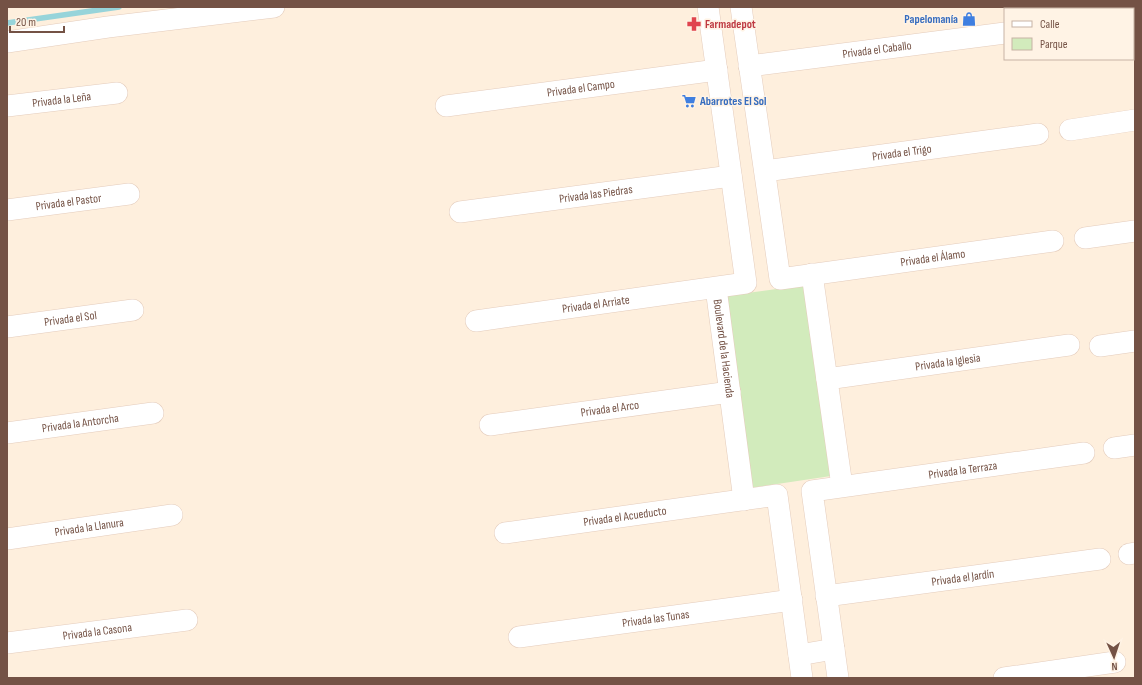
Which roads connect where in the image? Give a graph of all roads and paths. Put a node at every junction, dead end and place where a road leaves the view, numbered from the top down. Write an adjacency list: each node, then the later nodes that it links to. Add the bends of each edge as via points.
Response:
1 (274, 7): 5 (street)
2 (708, 7): 7 (street, Boulevard de la Hacienda)
3 (741, 7): 6 (street)
4 (1004, 33): 6 (street, Privada el Caballo)
5 (7, 42)
6 (749, 66): 14 (street)
7 (717, 70): 10 (street, Privada el Campo); 15 (street, Boulevard de la Hacienda)
8 (117, 93): 9 (street, Privada la Leña)
9 (7, 106)
10 (446, 106)
11 (1135, 120): 12 (street)
12 (1070, 130)
13 (1038, 134): 14 (street, Privada el Trigo)
14 (764, 171): 19 (street)
15 (731, 176): 18 (street, Privada las Piedras); 20 (street, Boulevard de la Hacienda)
16 (129, 194): 17 (street, Privada el Pastor)
17 (7, 210)
18 (460, 212)
19 (771, 216): 20 (street); 24 (street, via 780,279)
20 (737, 220): 25 (street, Boulevard de la Hacienda, via 746,284)
21 (1135, 231): 22 (street)
22 (1085, 238)
23 (1053, 240): 24 (street, Privada el Álamo)
24 (812, 274): 32 (street)
25 (716, 288): 27 (street, Privada el Arriate); 33 (street, Boulevard de la Hacienda)
26 (134, 310): 28 (street, Privada el Sol)
27 (476, 321)
28 (7, 327)
29 (1135, 341): 31 (street)
30 (1069, 345): 32 (street, Privada la Iglesia)
31 (1100, 346)
32 (827, 379): 40 (street)
33 (730, 392): 35 (street, Privada el Arco); 41 (street, Boulevard de la Hacienda)
34 (153, 413): 36 (street, Privada la Antorcha)
35 (490, 425)
36 (7, 433)
37 (1135, 445): 38 (street)
38 (1114, 448)
39 (1084, 452): 40 (street, Privada la Terraza)
40 (842, 486): 46 (street, via 812,491)
41 (744, 500): 43 (street, Privada el Acueducto); 47 (street, via 777,495)
42 (172, 515): 44 (street, Privada la Llanura)
43 (505, 534)
44 (7, 539)
45 (1100, 559): 46 (street, Privada el Jardín)
46 (826, 596): 51 (street)
47 (792, 600): 49 (street, Privada las Tunas); 52 (street)
48 (187, 620): 50 (street, Privada la Casona)
49 (519, 637)
50 (7, 643)
51 (834, 649): 52 (street); 55 (street)
52 (799, 655): 54 (street)
53 (1115, 662): 56 (street)
54 (802, 678)
55 (838, 678)
56 (1004, 678)

